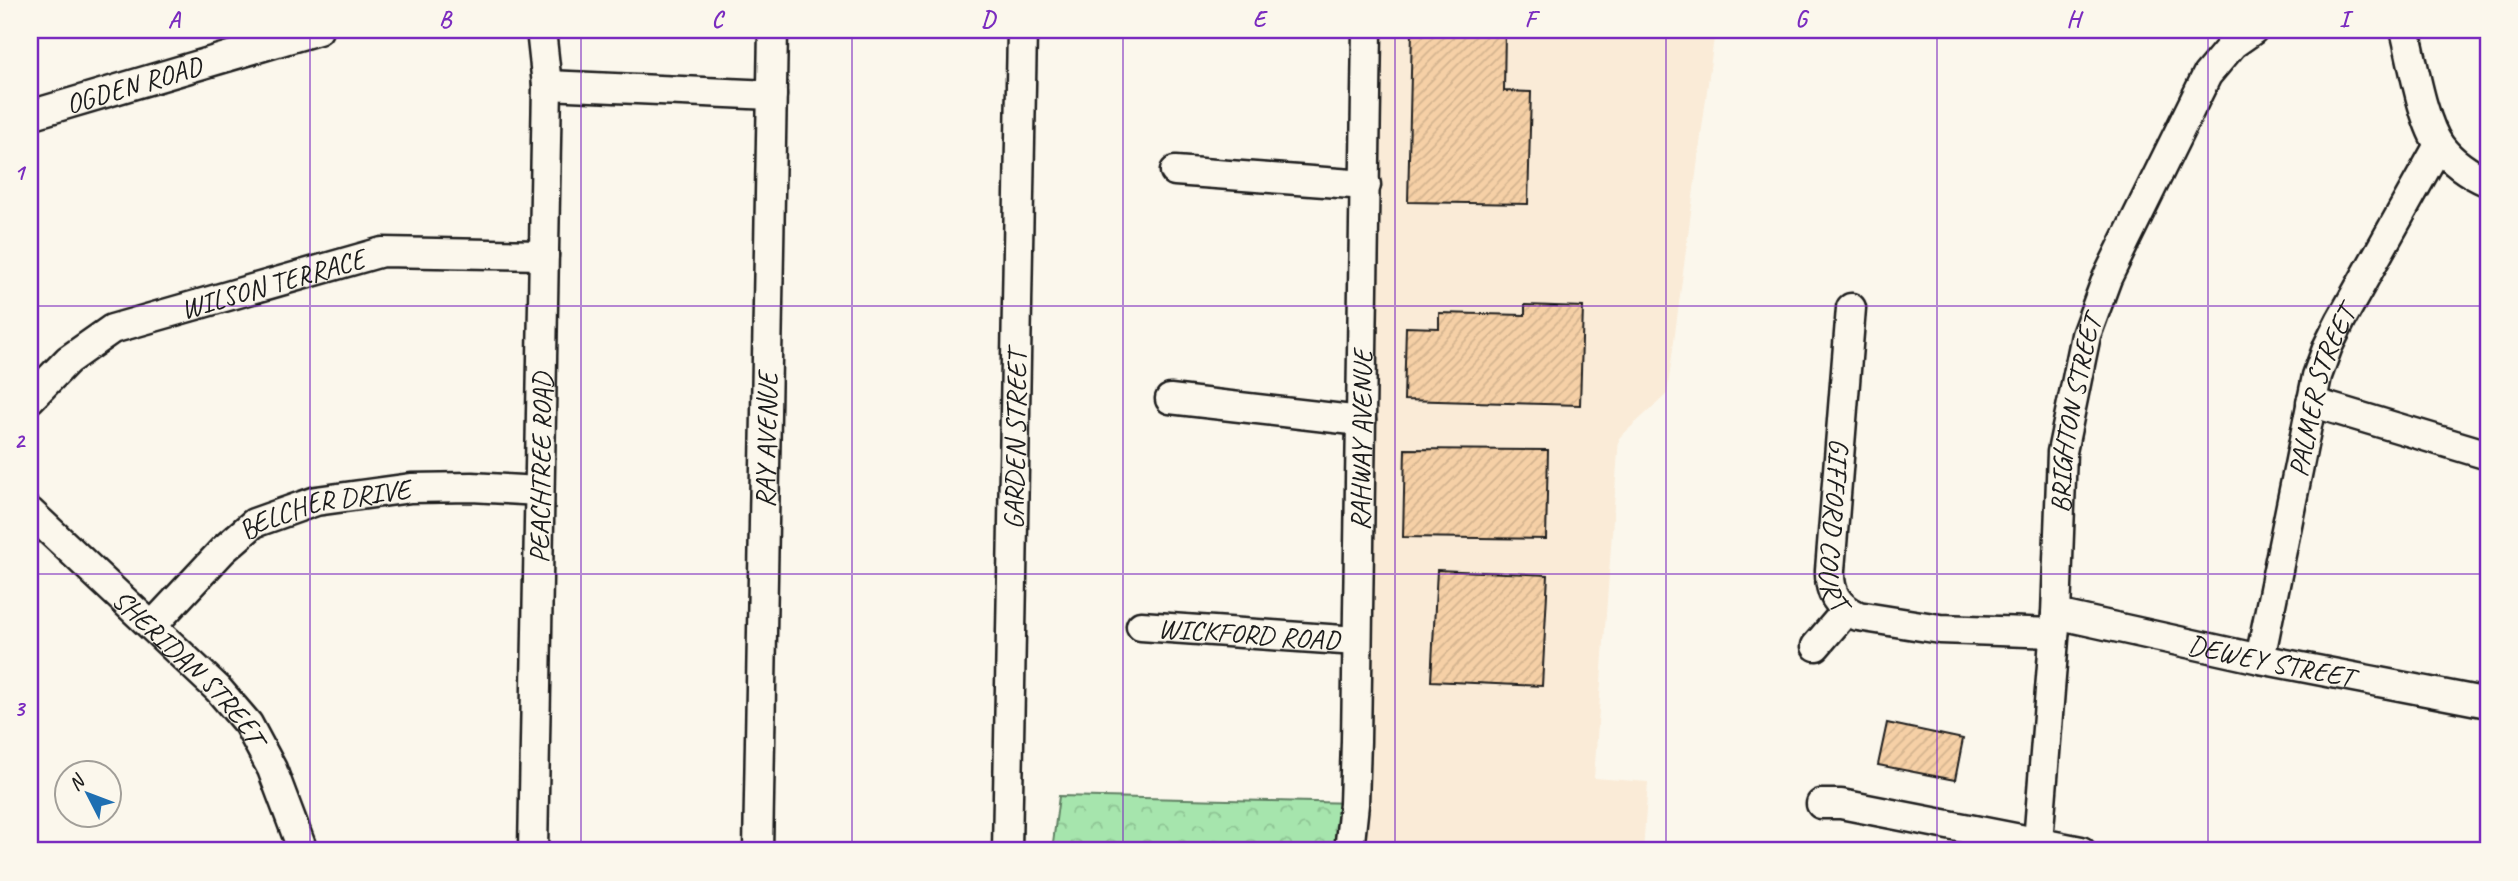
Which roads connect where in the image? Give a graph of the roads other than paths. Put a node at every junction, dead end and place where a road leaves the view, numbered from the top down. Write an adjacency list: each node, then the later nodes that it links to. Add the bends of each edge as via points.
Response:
1 (318, 30): 10 (street, OGDEN ROAD)
2 (541, 30): 8 (street, PEACHTREE ROAD)
3 (773, 30): 9 (street, RAY AVENUE)
4 (1022, 30): 37 (street, GARDEN STREET)
5 (1367, 30): 14 (street, RAHWAY AVENUE)
6 (2253, 30): 25 (street, BRIGHTON STREET, via 2233,44 2207,75 2107,278 2086,335 2062,452)
7 (2405, 30): 11 (street)
8 (547, 85): 9 (street); 15 (street, PEACHTREE ROAD)
9 (772, 95): 36 (street, RAY AVENUE)
10 (30, 115)
11 (2439, 145): 13 (street, via 2456,163); 19 (street, PALMER STREET, via 2328,346)
12 (1175, 171): 14 (street)
13 (2488, 182)
14 (1366, 185): 20 (street, RAHWAY AVENUE)
15 (544, 256): 17 (street, WILSON TERRACE, via 383,252 113,329 68,360); 22 (street, PEACHTREE ROAD)
16 (1851, 308): 24 (street, GIFFORD COURT, via 1829,581 1831,592)
17 (30, 399)
18 (1170, 399): 20 (street)
19 (2311, 402): 21 (street); 30 (street, PALMER STREET)
20 (1361, 421): 28 (street, RAHWAY AVENUE)
21 (2488, 456)
22 (539, 491): 26 (street, BELCHER DRIVE, via 411,488 316,501 254,523); 35 (street, PEACHTREE ROAD)
23 (30, 512): 26 (street, SHERIDAN STREET)
24 (1846, 611): 25 (street, GIFFORD COURT, via 1940,629); 29 (street)
25 (2055, 623): 30 (street, DEWEY STREET); 33 (street, BRIGHTON STREET)
26 (152, 626): 34 (street, SHERIDAN STREET, via 218,688 248,724 272,769)
27 (1142, 626): 28 (street, WICKFORD ROAD)
28 (1357, 641): 38 (street, RAHWAY AVENUE)
29 (1816, 646)
30 (2260, 659): 31 (street, DEWEY STREET)
31 (2488, 702)
32 (1821, 804): 33 (street)
33 (2038, 842): 39 (street)
34 (303, 851)
35 (533, 851)
36 (758, 851)
37 (1007, 851)
38 (1349, 851)
39 (2081, 851)

